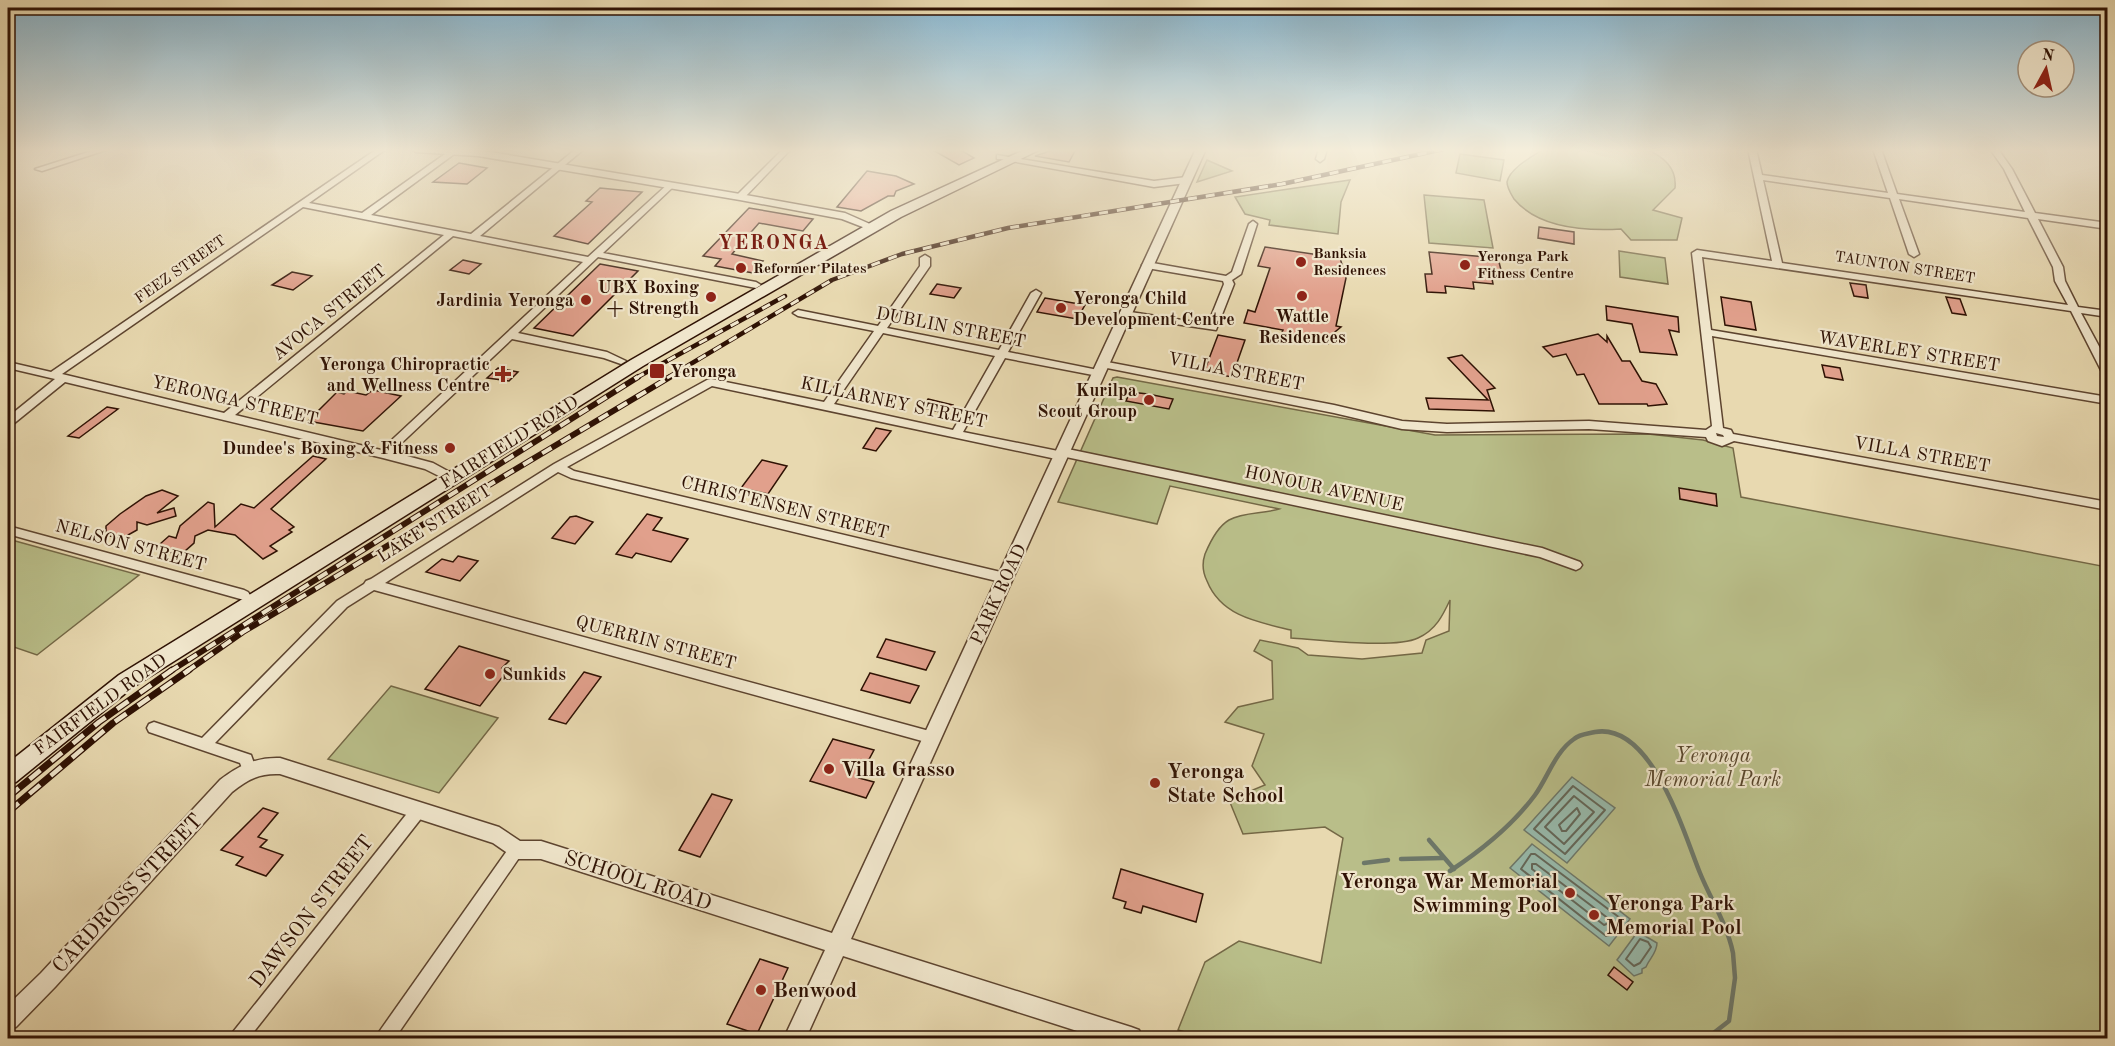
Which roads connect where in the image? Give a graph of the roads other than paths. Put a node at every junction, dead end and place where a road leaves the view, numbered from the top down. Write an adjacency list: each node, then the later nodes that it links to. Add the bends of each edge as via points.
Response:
1 (309, 198): 12 (street, FEEZ STREET)
2 (389, 198): 13 (street)
3 (521, 198): 19 (street)
4 (656, 198): 21 (street)
5 (744, 198): 16 (street, via 845,216)
6 (928, 198): 16 (main road, FAIRFIELD ROAD)
7 (1178, 198): 24 (street, PARK ROAD)
8 (1763, 198): 23 (street)
9 (1894, 198): 20 (street)
10 (1906, 198): 14 (street)
11 (2023, 198): 14 (street)
12 (300, 204): 13 (street); 40 (street, FEEZ STREET)
13 (364, 216): 18 (street)
14 (2032, 216): 17 (street); 28 (street)
15 (1253, 224): 25 (street, via 1236,274)
16 (868, 225): 26 (main road, FAIRFIELD ROAD); 51 (main road, FAIRFIELD ROAD)
17 (2108, 226)
18 (452, 233): 19 (street); 44 (street, AVOCA STREET)
19 (473, 237): 21 (street)
20 (1914, 254)
21 (592, 257): 26 (street); 34 (street)
22 (925, 258): 32 (street, via 925,266)
23 (1777, 263): 28 (street, TAUNTON STREET); 33 (street, TAUNTON STREET, via 1697,253)
24 (1147, 265): 25 (street); 31 (street, PARK ROAD)
25 (1227, 279): 31 (street, via 1229,284 1212,328)
26 (756, 285): 36 (main road, FAIRFIELD ROAD)
27 (1036, 293): 35 (street)
28 (2074, 308): 30 (street, TAUNTON STREET); 39 (street)
29 (798, 313): 32 (street, DUBLIN STREET)
30 (2108, 314)
31 (1124, 315): 38 (street, PARK ROAD)
32 (880, 330): 35 (street, DUBLIN STREET); 43 (street)
33 (1706, 332): 42 (street, WAVERLEY STREET); 46 (street)
34 (510, 335): 36 (street); 48 (street)
35 (1002, 353): 38 (street, DUBLIN STREET); 47 (street)
36 (621, 361): 51 (main road, FAIRFIELD ROAD)
37 (8, 365): 40 (street, YERONGA STREET)
38 (1100, 368): 46 (street, VILLA STREET, via 1402,425 1589,425); 49 (street, PARK ROAD)
39 (2108, 374)
40 (59, 376): 44 (street, YERONGA STREET); 45 (street, FEEZ STREET)
41 (719, 382): 43 (street, KILLARNEY STREET); 50 (street, LAKE STREET, via 704,385)
42 (2108, 401)
43 (827, 406): 47 (street, KILLARNEY STREET)
44 (227, 416): 48 (street, YERONGA STREET)
45 (8, 422)
46 (1714, 431): 52 (street, VILLA STREET, via 1722,442 1730,437)
47 (957, 434): 49 (street, KILLARNEY STREET)
48 (383, 454): 51 (street, YERONGA STREET)
49 (1062, 454): 54 (street, HONOUR AVENUE, via 1542,553); 55 (street, PARK ROAD)
50 (558, 467): 55 (street, CHRISTENSEN STREET, via 572,474); 56 (street, LAKE STREET)
51 (446, 475): 57 (main road, FAIRFIELD ROAD); 63 (main road, FAIRFIELD ROAD, via 126,681)
52 (2108, 506)
53 (8, 530): 57 (street, NELSON STREET)
54 (1576, 565)
55 (1005, 578): 59 (street, PARK ROAD)
56 (370, 584): 59 (street, QUERRIN STREET); 60 (street, LAKE STREET, via 342,603)
57 (244, 595): 61 (main road, FAIRFIELD ROAD, via 89,693)
58 (154, 728): 60 (street)
59 (933, 738): 66 (street, PARK ROAD)
60 (204, 745): 62 (street, via 246,759)
61 (8, 759)
62 (249, 769): 64 (street, via 263,764 280,766); 67 (street, CARDROSS STREET, via 226,786)
63 (8, 775)
64 (418, 810): 65 (street, via 499,836); 68 (street, DAWSON STREET)
65 (516, 850): 66 (street, SCHOOL ROAD, via 541,850); 69 (street)
66 (838, 944): 70 (street, PARK ROAD); 71 (street, SCHOOL ROAD)
67 (8, 1019)
68 (239, 1038)
69 (384, 1038)
70 (795, 1038)
71 (1131, 1038)

